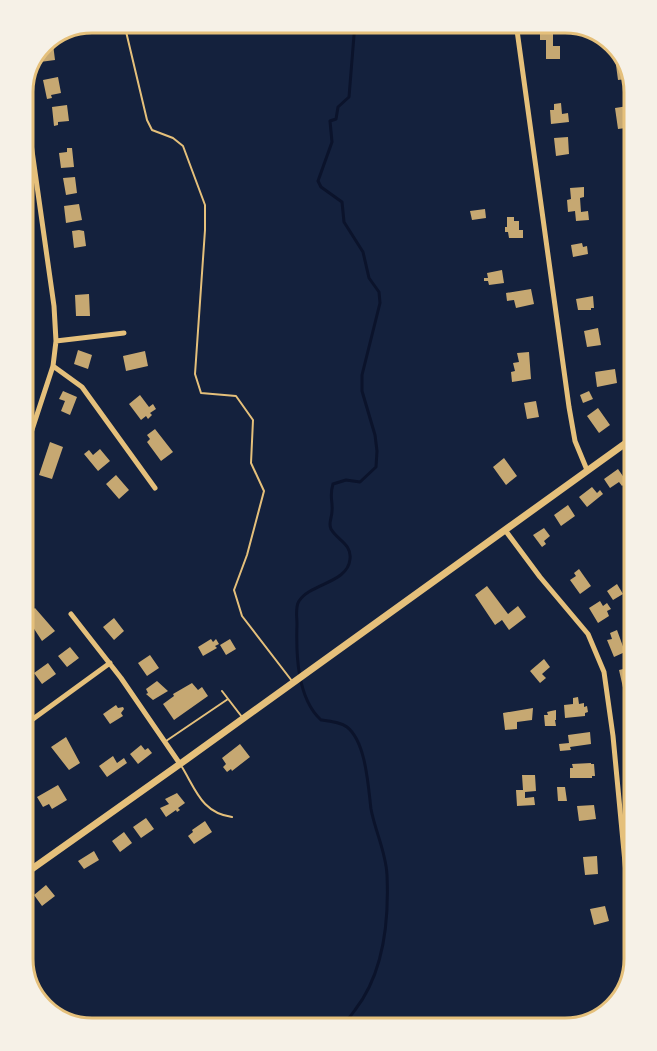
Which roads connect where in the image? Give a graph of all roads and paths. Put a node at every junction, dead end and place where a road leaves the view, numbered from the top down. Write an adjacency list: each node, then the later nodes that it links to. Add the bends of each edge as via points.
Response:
1 (127, 33): 14 (lane, via 147,120 152,130 183,146 205,205 195,374 201,393 237,396 253,420 251,463 264,491 234,590 242,616)
2 (517, 33): 9 (street, via 569,407 575,441)
3 (33, 167): 5 (street)
4 (124, 333): 5 (street)
5 (56, 341): 6 (street)
6 (53, 366): 7 (street); 10 (street, via 82,387)
7 (33, 427)
8 (624, 444): 9 (main road)
9 (587, 470): 11 (main road)
10 (155, 488)
11 (505, 530): 14 (main road); 22 (street, via 588,634 604,672)
12 (70, 614): 13 (street)
13 (110, 663): 17 (street); 19 (street)
14 (294, 682): 18 (main road)
15 (222, 691): 16 (lane)
16 (228, 699): 18 (lane); 19 (lane)
17 (33, 719)
18 (243, 719): 20 (main road)
19 (164, 742): 20 (street)
20 (180, 764): 21 (lane, via 207,807); 23 (main road)
21 (232, 816)
22 (624, 848)
23 (33, 868)

